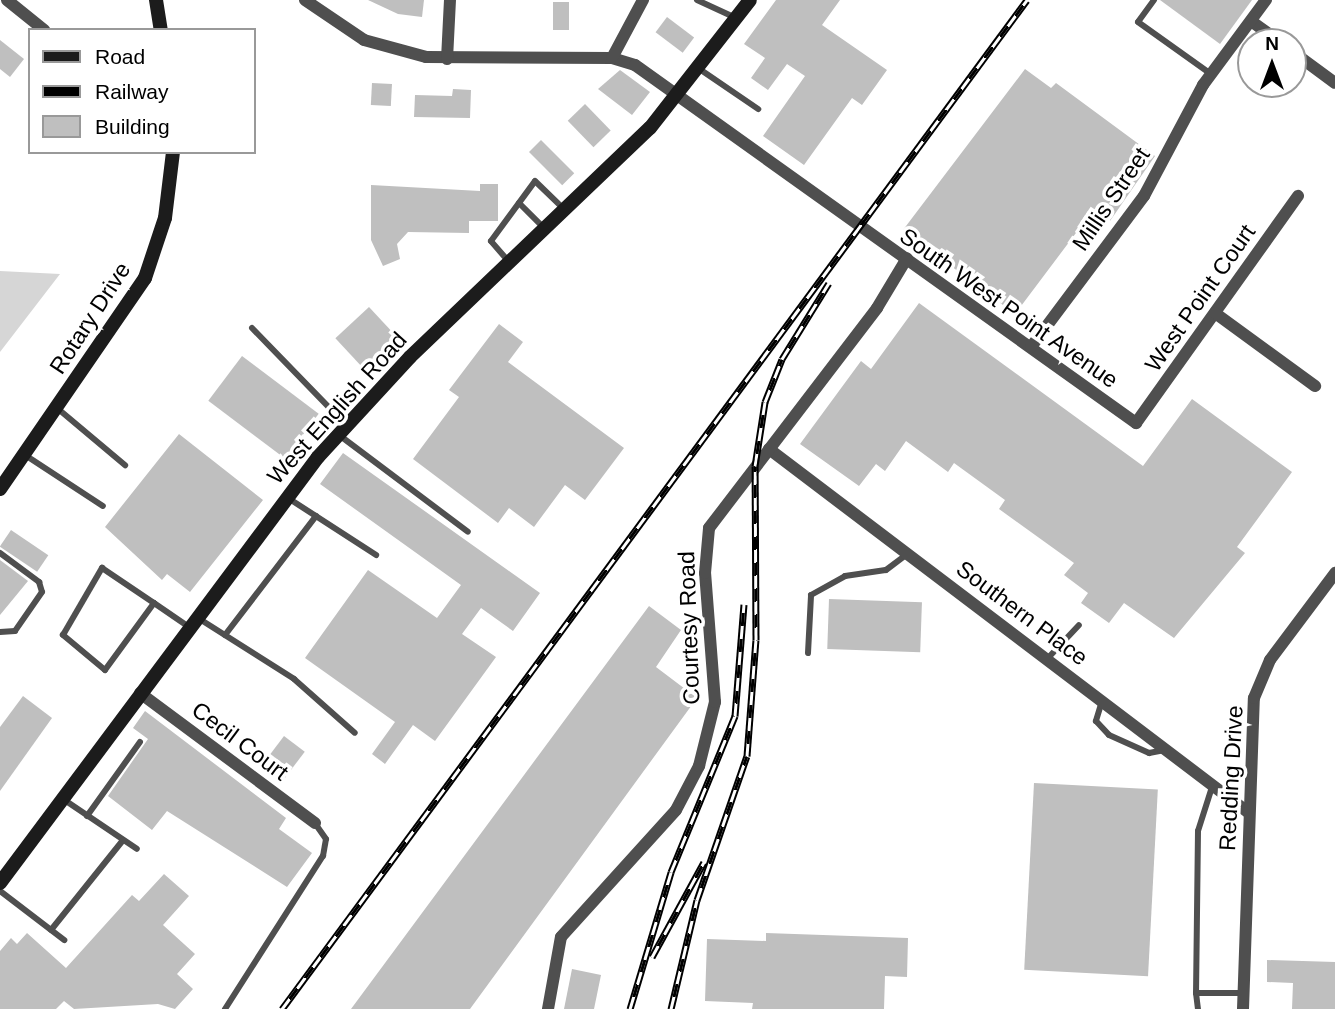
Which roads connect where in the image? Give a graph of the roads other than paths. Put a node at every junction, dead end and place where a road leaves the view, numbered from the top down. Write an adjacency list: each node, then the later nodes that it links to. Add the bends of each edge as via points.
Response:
1 (7, 0): 12 (street)
2 (156, 0): 13 (main road)
3 (305, 0): 16 (street, via 364,40)
4 (450, 0): 16 (street)
5 (643, 0): 15 (street)
6 (697, 0): 10 (lane)
7 (750, 0): 10 (main road, West English Road)
8 (1154, 0): 19 (lane, via 1138,22)
9 (1266, 0): 11 (street, Millis Street)
10 (736, 18): 18 (main road, West English Road)
11 (1251, 21): 14 (street); 19 (street, Millis Street)
12 (42, 28)
13 (161, 28)
14 (1261, 28)
15 (612, 58): 16 (street); 21 (street, South West Point Avenue)
16 (447, 59)
17 (1307, 62): 20 (street)
18 (698, 68): 21 (main road, West English Road); 22 (lane)
19 (1211, 74): 32 (street, Millis Street, via 1155,178)
20 (1335, 83)
21 (677, 94): 26 (main road, West English Road); 28 (street, South West Point Avenue)
22 (758, 109)
23 (173, 154): 34 (main road, Rotary Drive, via 165,218 145,278)
24 (1298, 196): 30 (street, West Point Court)
25 (519, 202): 26 (lane, via 535,181); 27 (lane); 29 (lane, via 491,241)
26 (568, 213): 27 (main road, West English Road)
27 (547, 232): 29 (main road, West English Road)
28 (907, 258): 32 (street, South West Point Avenue); 37 (street, Courtesy Road, via 877,308)
29 (512, 264): 36 (main road, West English Road)
30 (1215, 313): 33 (street); 35 (street, West Point Court)
31 (252, 328): 36 (lane)
32 (1031, 347): 35 (street, South West Point Avenue)
33 (1315, 386)
34 (57, 408): 38 (main road, Rotary Drive); 39 (lane)
35 (1136, 423)
36 (343, 430): 41 (main road, West English Road); 44 (lane)
37 (769, 449): 46 (street, Southern Place); 77 (street, Courtesy Road, via 709,528 705,573 715,702 699,766 676,810 561,937)
38 (25, 455): 40 (main road, Rotary Drive); 42 (lane)
39 (125, 465)
40 (0, 489)
41 (287, 497): 43 (lane); 50 (main road, West English Road)
42 (103, 506)
43 (316, 516): 47 (lane); 53 (lane)
44 (468, 532)
45 (0, 553): 52 (lane, via 39,582 42,592 15,631)
46 (907, 554): 54 (lane, via 886,570 845,576 811,595); 55 (street, Southern Place)
47 (376, 555)
48 (1335, 573): 65 (street, Redding Drive, via 1261,676 1252,716)
49 (154, 603): 49 (lane, via 102,568 63,635 105,670); 50 (lane)
50 (192, 622): 53 (lane); 56 (main road, West English Road)
51 (1079, 625): 55 (lane)
52 (0, 632)
53 (225, 635): 59 (lane, via 294,679)
54 (808, 653)
55 (1048, 658): 57 (street, Southern Place)
56 (140, 693): 64 (main road, West English Road); 67 (street, Cecil Court)
57 (1103, 699): 58 (street, Southern Place); 61 (lane, via 1096,721)
58 (1144, 731): 61 (lane); 62 (street, Southern Place)
59 (355, 733)
60 (140, 742): 66 (lane)
61 (1132, 747): 62 (lane, via 1155,753)
62 (1167, 748): 63 (street, Southern Place)
63 (1212, 787): 65 (street, Southern Place); 74 (lane, via 1198,831)
64 (62, 799): 66 (lane); 70 (main road, West English Road)
65 (1249, 813): 75 (street, Redding Drive)
66 (87, 816): 68 (lane)
67 (316, 823): 76 (lane, via 326,839 323,856)
68 (123, 840): 69 (lane); 72 (lane)
69 (137, 849)
70 (0, 883)
71 (0, 891): 72 (lane)
72 (51, 930): 73 (lane)
73 (64, 940)
74 (1196, 993): 75 (lane); 78 (lane)
75 (1244, 993): 79 (street, Redding Drive)
76 (225, 1009)
77 (548, 1009)
78 (1198, 1009)
79 (1243, 1009)

